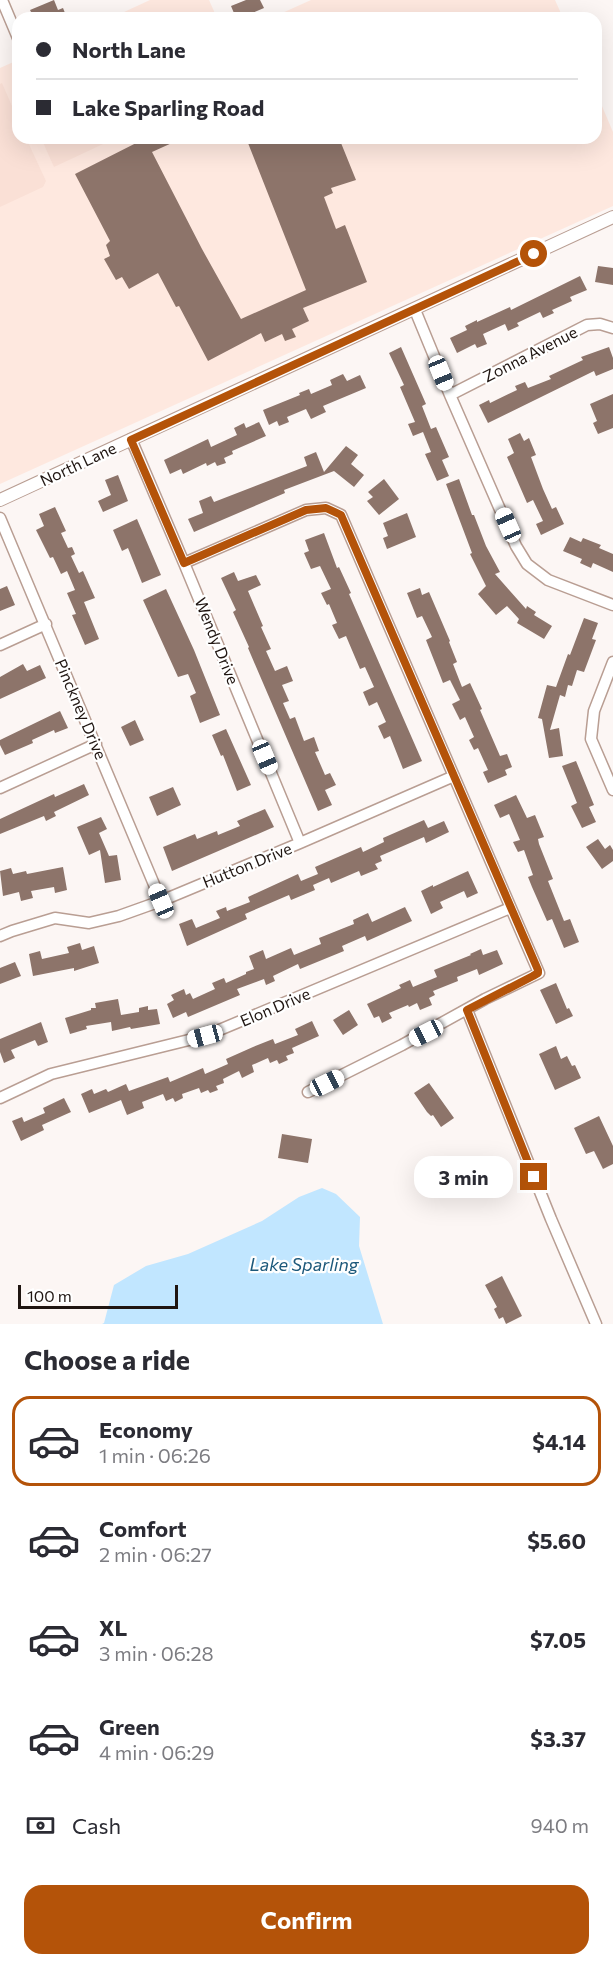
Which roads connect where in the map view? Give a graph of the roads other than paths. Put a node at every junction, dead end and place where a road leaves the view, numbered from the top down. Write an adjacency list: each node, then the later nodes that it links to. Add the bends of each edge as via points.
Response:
1 (2, 0): 2 (street)
2 (12, 24)
3 (613, 217): 4 (street, North Lane)
4 (415, 309): 6 (street); 7 (street, North Lane)
5 (613, 328): 6 (street, Zonna Avenue, via 586,325)
6 (450, 394): 11 (street, via 527,564 548,580)
7 (131, 440): 8 (street, North Lane); 10 (street, Wendy Drive)
8 (0, 500)
9 (0, 518): 12 (street, Pinckney Drive)
10 (184, 563): 16 (street, via 306,510 326,508 341,515); 19 (street, Wendy Drive)
11 (613, 605)
12 (46, 624): 13 (street); 15 (street, Pinckney Drive)
13 (0, 645)
14 (613, 662): 18 (street, via 594,711 591,739)
15 (96, 744): 17 (street); 20 (street, Pinckney Drive)
16 (454, 776): 19 (street, Hutton Drive); 21 (street)
17 (0, 788)
18 (613, 790)
19 (300, 843): 20 (street, Hutton Drive)
20 (161, 901): 22 (street, Hutton Drive, via 89,923 55,918)
21 (510, 908): 23 (street, via 538,973); 25 (street, Elon Drive, via 205,1036 51,1074)
22 (0, 936)
23 (467, 1010): 24 (street); 26 (street)
24 (308, 1092)
25 (0, 1098)
26 (596, 1324)

